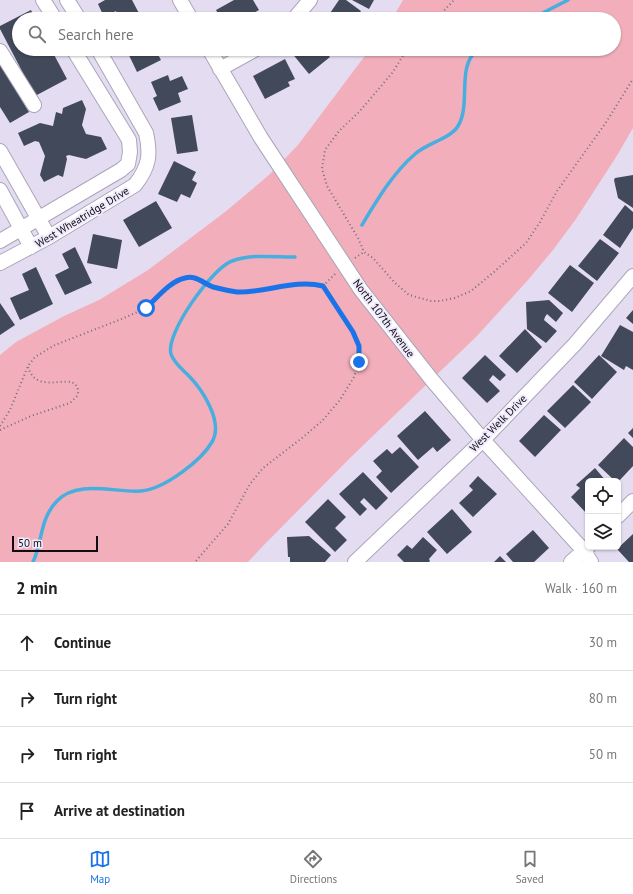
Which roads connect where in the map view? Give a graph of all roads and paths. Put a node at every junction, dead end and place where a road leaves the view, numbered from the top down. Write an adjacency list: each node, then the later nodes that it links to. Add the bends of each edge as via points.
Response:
1 (43, 0): 6 (street)
2 (68, 0): 7 (street)
3 (180, 0): 8 (street)
4 (310, 0): 9 (street)
5 (454, 0): 10 (path)
6 (51, 12)
7 (75, 12)
8 (187, 12)
9 (300, 12)
10 (443, 12)
11 (0, 51): 21 (street)
12 (77, 56): 18 (street)
13 (95, 56): 18 (street)
14 (102, 56): 24 (street, West Wheatridge Drive, via 146,133)
15 (213, 56): 19 (street, North 107th Avenue)
16 (243, 56): 19 (street)
17 (403, 56): 20 (path, via 393,72 325,150 322,169 327,186 364,252 409,295 431,301 455,298 471,291 526,243 557,191 605,124)
18 (83, 65): 23 (street, via 129,140)
19 (220, 69): 36 (street, North 107th Avenue, via 261,138 362,290 432,380)
20 (633, 78)
21 (34, 105)
22 (0, 151): 26 (street)
23 (130, 152): 24 (street); 26 (street, West Wheatridge Drive, via 128,164 120,170)
24 (148, 161): 28 (street, West Wheatridge Drive, via 135,185)
25 (0, 190): 27 (street)
26 (39, 218): 27 (street, West Wheatridge Drive); 28 (street)
27 (22, 228): 29 (street, West Wheatridge Drive); 30 (street)
28 (49, 237): 30 (street, West Wheatridge Drive)
29 (0, 241)
30 (31, 247): 31 (street, West Wheatridge Drive)
31 (0, 263)
32 (633, 276): 36 (street, West Welk Drive, via 575,344)
33 (28, 366): 34 (path, via 13,405); 35 (path, via 30,374 38,381 74,383 78,395 70,403); 40 (path, via 35,357 47,349 146,308 177,280 183,278 194,277 228,291 243,292 287,285 323,286 353,332 359,346 359,362 354,377 340,400 322,421 263,468 250,484 228,524)
34 (0, 426)
35 (0, 430)
36 (483, 440): 39 (street, North 107th Avenue); 41 (street, West Welk Drive)
37 (633, 500): 38 (street)
38 (620, 514)
39 (588, 553): 42 (street)
40 (196, 562)
41 (355, 562)
42 (571, 562)

